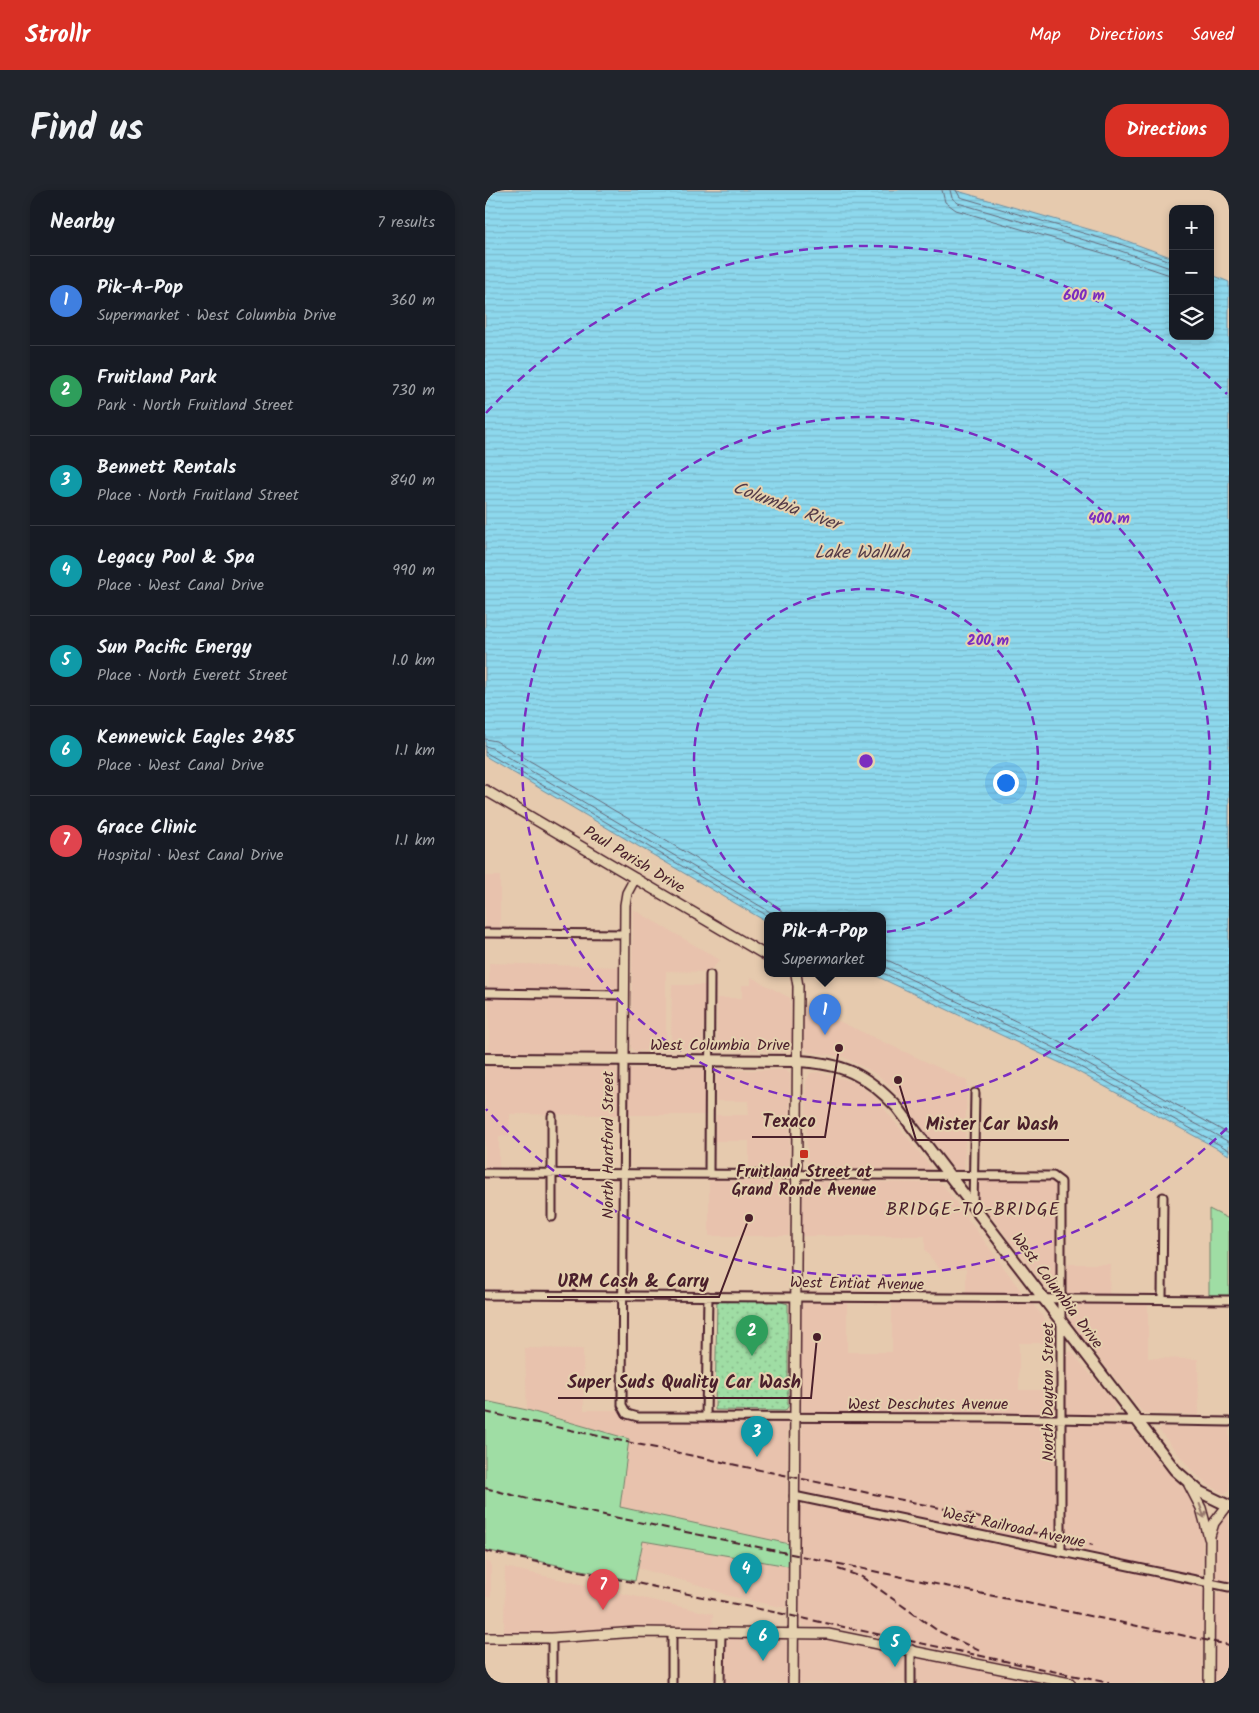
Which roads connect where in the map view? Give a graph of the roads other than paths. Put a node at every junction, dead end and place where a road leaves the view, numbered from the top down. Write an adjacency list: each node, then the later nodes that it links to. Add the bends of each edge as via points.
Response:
1 (485, 790): 2 (street, Paul Parish Drive)
2 (635, 878): 4 (street, North Hartford Street, via 625,901); 5 (street, Paul Parish Drive)
3 (485, 933): 4 (street)
4 (625, 934): 9 (street, North Hartford Street)
5 (764, 954)
6 (710, 975): 12 (street)
7 (796, 977): 13 (street)
8 (485, 993): 9 (street)
9 (625, 995): 11 (street, North Hartford Street)
10 (485, 1058): 11 (main road, West Columbia Drive)
11 (624, 1060): 12 (main road, West Columbia Drive); 18 (street, North Hartford Street)
12 (710, 1060): 13 (main road, West Columbia Drive); 19 (street)
13 (797, 1061): 20 (street); 21 (main road, West Columbia Drive, via 842,1067 872,1084 897,1107)
14 (975, 1093): 22 (street)
15 (552, 1116): 17 (street)
16 (485, 1173): 17 (street)
17 (552, 1173): 18 (street); 25 (street)
18 (623, 1174): 19 (street); 27 (street, North Hartford Street)
19 (709, 1174): 20 (street)
20 (796, 1175): 21 (street); 29 (street)
21 (949, 1176): 22 (street); 24 (main road, West Columbia Drive)
22 (974, 1176): 24 (street); 31 (street, North Dayton Street, via 1053,1176 1061,1182)
23 (1163, 1197): 32 (street)
24 (973, 1207): 30 (main road, West Columbia Drive)
25 (553, 1217)
26 (485, 1296): 27 (street, West Entiat Avenue)
27 (623, 1296): 28 (street, West Entiat Avenue); 35 (street, North Hartford Street, via 622,1405)
28 (708, 1296): 29 (street, West Entiat Avenue); 36 (street)
29 (795, 1297): 30 (street, West Entiat Avenue); 37 (street)
30 (1043, 1298): 31 (street, West Entiat Avenue); 34 (main road, West Columbia Drive)
31 (1062, 1299): 32 (street, West Entiat Avenue); 34 (street, North Dayton Street)
32 (1162, 1299): 33 (street, West Entiat Avenue)
33 (1229, 1300)
34 (1062, 1323): 38 (street, North Dayton Street); 39 (main road, West Columbia Drive)
35 (627, 1414): 36 (street, West Deschutes Avenue, via 646,1417)
36 (706, 1416): 37 (street, West Deschutes Avenue)
37 (795, 1417): 38 (street, West Deschutes Avenue); 42 (street)
38 (1061, 1419): 39 (street, West Deschutes Avenue); 45 (street, North Dayton Street)
39 (1137, 1420): 40 (street, West Deschutes Avenue); 41 (main road, West Columbia Drive)
40 (1229, 1422)
41 (1187, 1482): 43 (main road, West Columbia Drive); 44 (street, one-way to 44, via 1201,1508)
42 (794, 1496): 45 (street, West Railroad Avenue); 50 (street)
43 (1228, 1505): 44 (street, via 1213,1526)
44 (1210, 1543): 46 (street)
45 (1061, 1552): 46 (street, West Railroad Avenue)
46 (1209, 1583): 47 (street, West Railroad Avenue); 60 (street)
47 (1229, 1587)
48 (672, 1632): 49 (street); 52 (street); 55 (street)
49 (721, 1633): 50 (street); 56 (street)
50 (793, 1633): 53 (street, via 842,1636); 57 (street)
51 (485, 1638): 52 (street)
52 (552, 1638): 54 (street)
53 (911, 1649): 58 (street); 59 (street)
54 (552, 1683)
55 (672, 1683)
56 (721, 1683)
57 (793, 1683)
58 (911, 1683)
59 (1070, 1683)
60 (1209, 1683)

